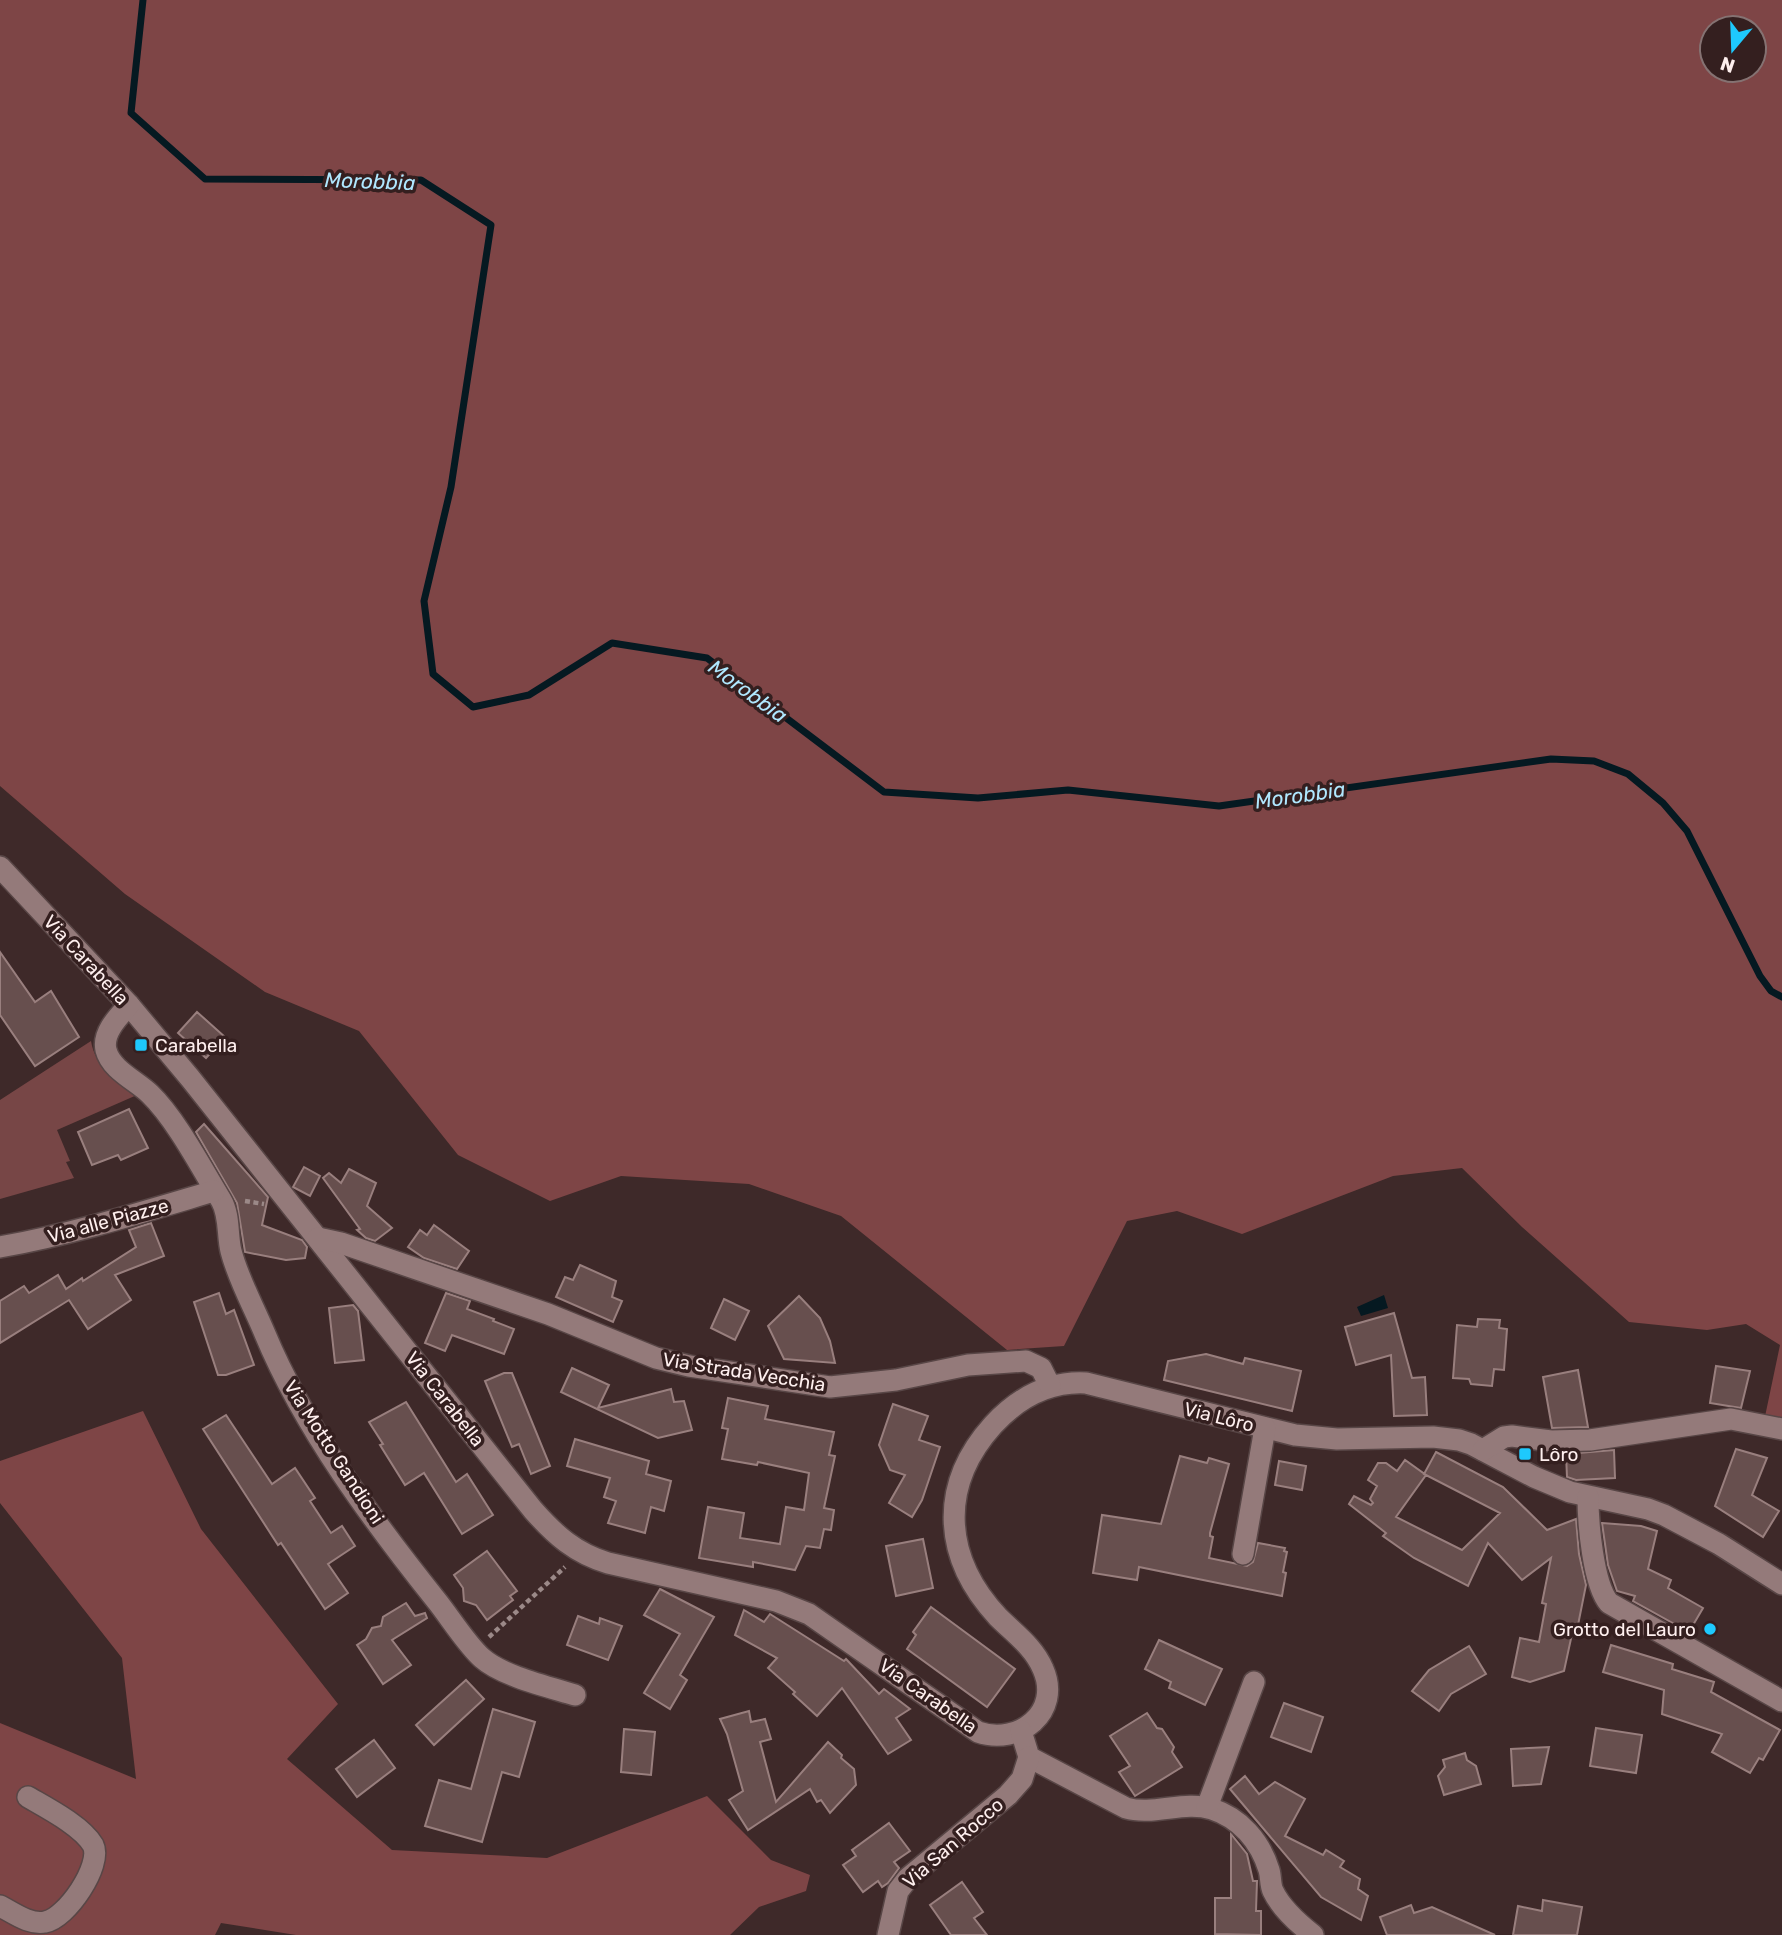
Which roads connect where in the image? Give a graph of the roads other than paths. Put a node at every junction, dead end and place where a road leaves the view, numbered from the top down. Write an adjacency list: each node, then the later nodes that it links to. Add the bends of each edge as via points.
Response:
1 (0, 867): 2 (street, Via Carabella)
2 (129, 1005): 3 (street, Via Motto Gandioni, via 107,1035 109,1057 159,1104); 4 (street, Via Carabella)
3 (214, 1191): 5 (street, Via alle Piazze, via 113,1222); 14 (street, Via Motto Gandioni, via 224,1206 231,1253 277,1362 327,1450 408,1565 482,1658 522,1679)
4 (318, 1238): 6 (street, Via Strada Vecchia, via 690,1366 830,1387 896,1380 968,1364 1026,1361 1041,1368); 16 (street, Via Carabella, via 560,1539 608,1563 795,1608 978,1732 997,1737)
5 (0, 1247)
6 (1050, 1386): 7 (street, Via Lôro, via 1086,1383); 16 (street, Via Lôro, via 1012,1407 986,1433 959,1482 953,1515 957,1549 971,1580 1045,1671 1045,1704 1033,1723)
7 (1265, 1428): 9 (street, Via Lôro, via 1337,1439 1446,1437); 11 (street)
8 (1782, 1429): 9 (street, via 1731,1419 1567,1442 1504,1437)
9 (1483, 1450): 10 (street, Via Lôro, via 1552,1486)
10 (1588, 1497): 12 (street, Via Lôro, via 1664,1514); 15 (street, via 1588,1523 1601,1590 1609,1603)
11 (1243, 1554)
12 (1782, 1584)
13 (1254, 1682): 19 (street)
14 (575, 1695)
15 (1782, 1700)
16 (1021, 1731): 17 (street)
17 (1029, 1757): 19 (street, via 1140,1812); 21 (street, Via San Rocco, via 1022,1779 1008,1795 908,1878 898,1891)
18 (28, 1797): 20 (street, via 88,1839 95,1860 83,1885 51,1921 36,1923)
19 (1207, 1807): 22 (street, via 1241,1824 1262,1851 1273,1890)
20 (0, 1906)
21 (888, 1935)
22 (1313, 1935)

